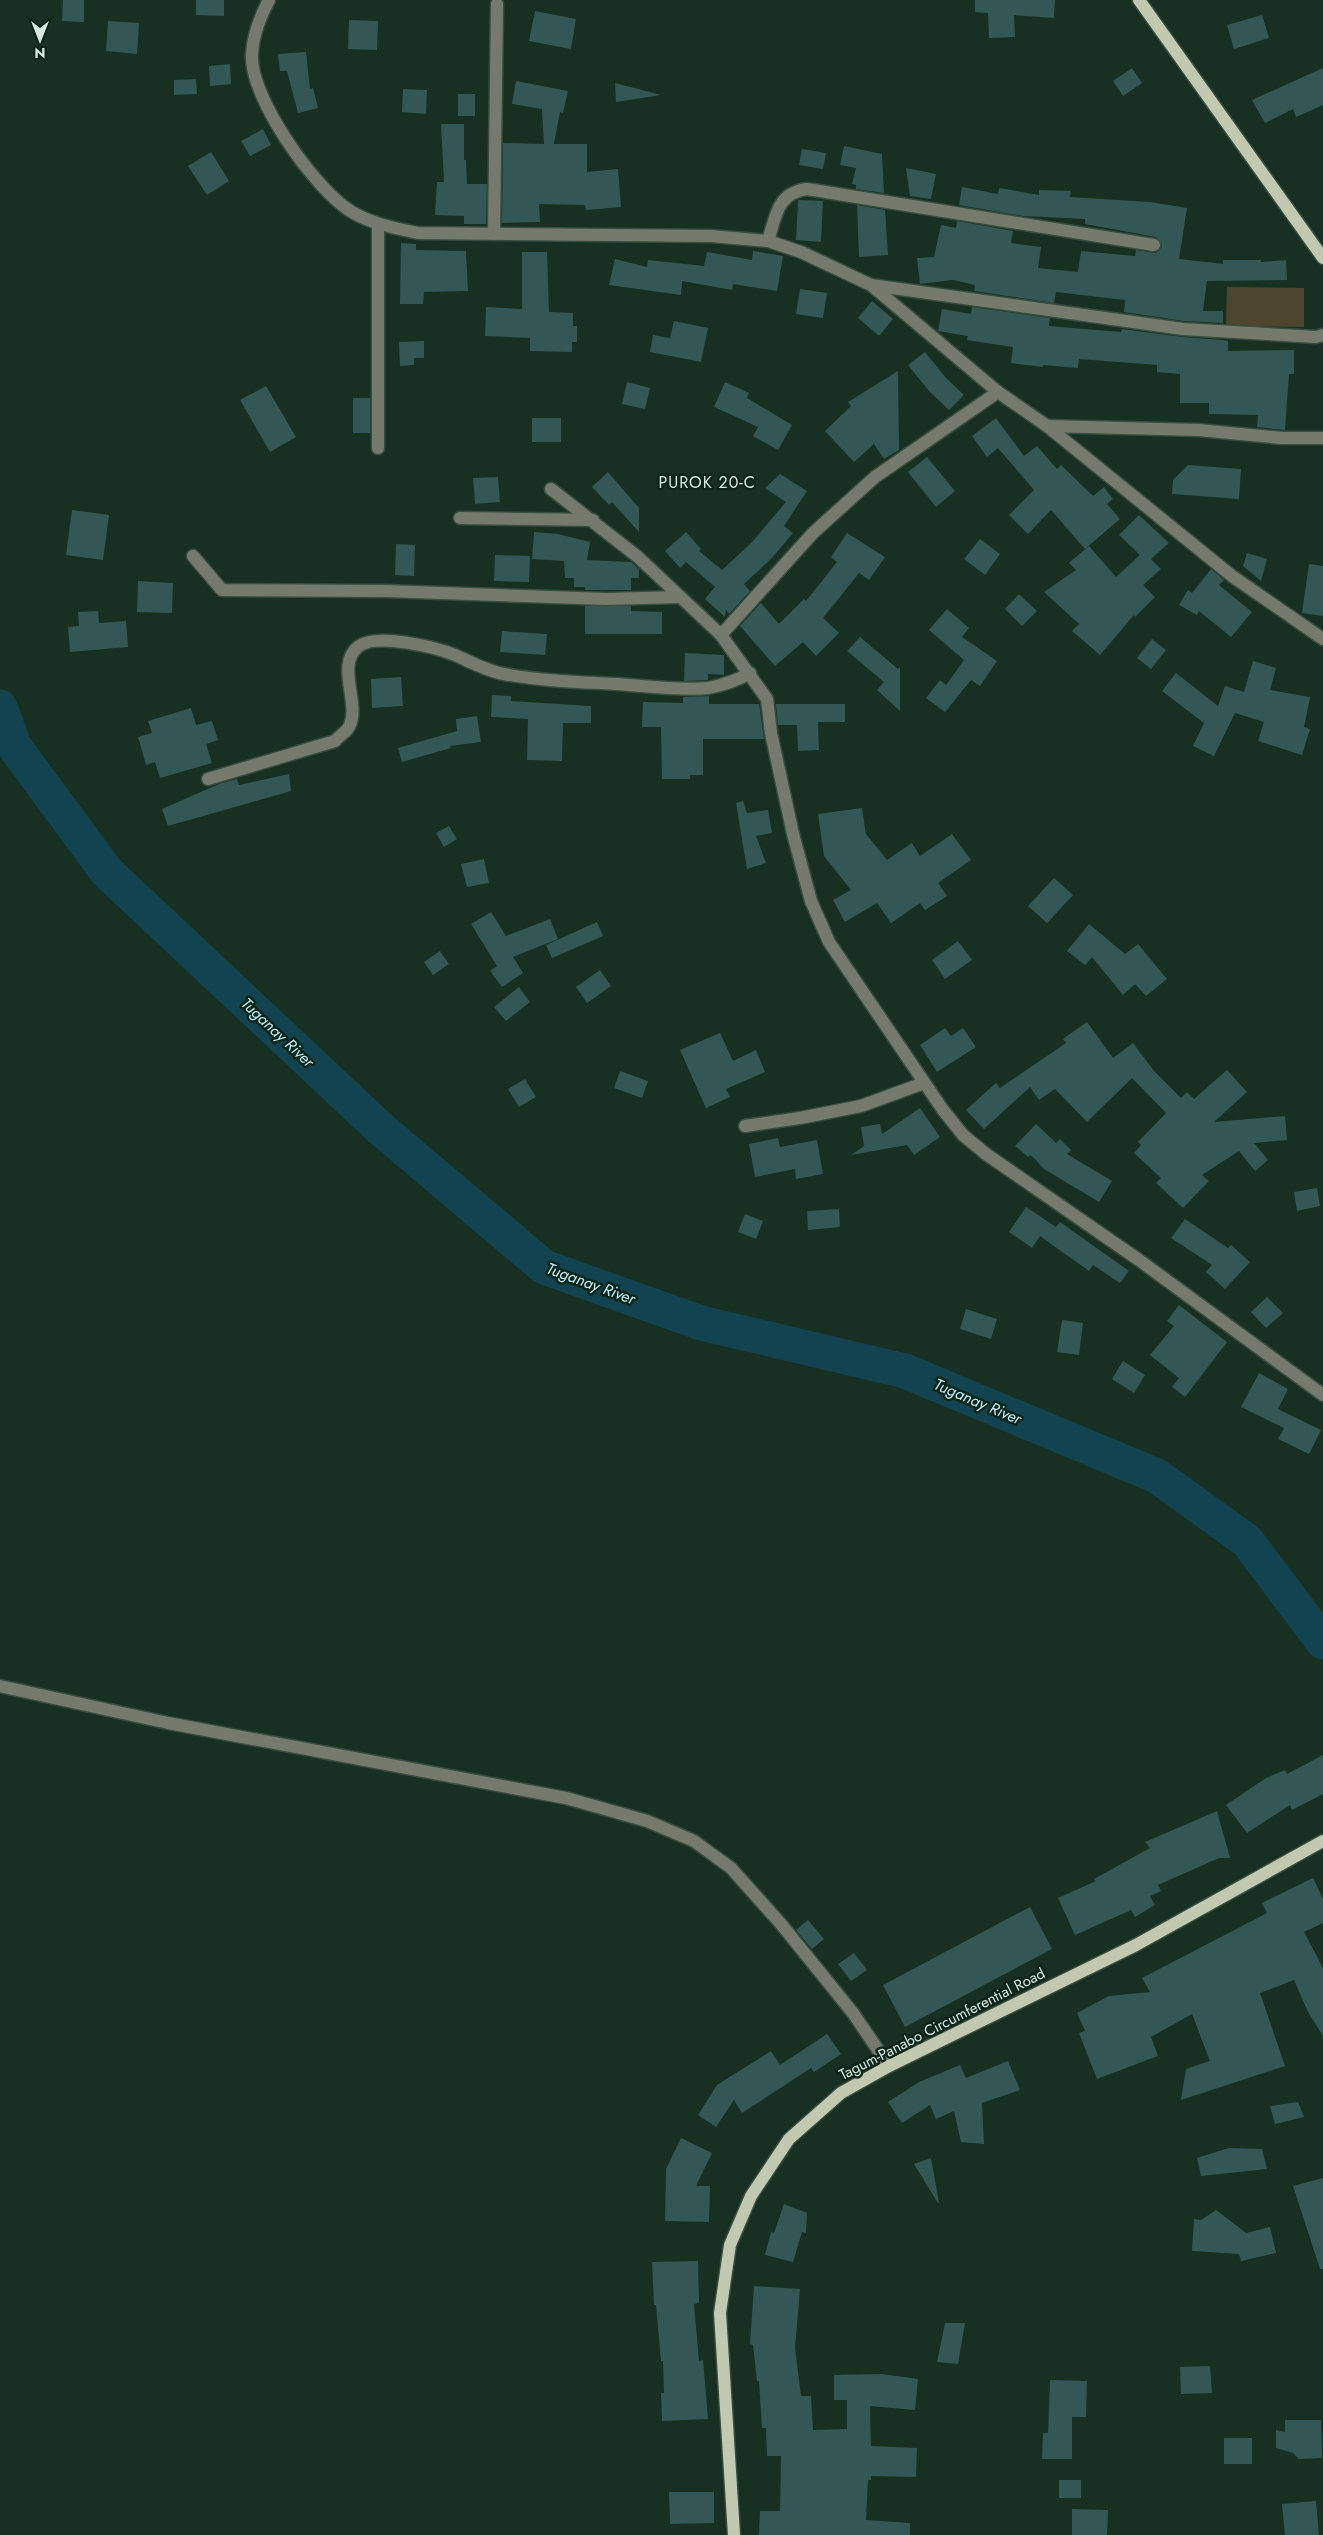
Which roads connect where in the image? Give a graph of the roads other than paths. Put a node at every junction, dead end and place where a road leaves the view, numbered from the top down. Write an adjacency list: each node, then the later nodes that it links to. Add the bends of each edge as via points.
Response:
1 (269, 0): 4 (street, via 258,22 252,56 257,82 271,116 311,174 351,212)
2 (1139, 0): 8 (main road)
3 (498, 4): 5 (street)
4 (378, 225): 5 (street, via 418,233); 14 (street)
5 (494, 234): 6 (street, via 711,236)
6 (768, 241): 7 (street, via 780,204 795,191 807,189); 9 (street, via 802,252)
7 (1154, 245)
8 (1323, 258)
9 (871, 285): 10 (street, via 1183,330); 11 (street)
10 (1323, 335)
11 (998, 392): 12 (street); 20 (street, via 875,477 813,533)
12 (1046, 426): 13 (street, via 1198,430 1282,438); 21 (street, via 1232,576)
13 (1323, 438)
14 (378, 448)
15 (551, 490): 17 (street)
16 (460, 518): 17 (street)
17 (593, 520): 19 (street)
18 (193, 556): 19 (street, via 222,590 606,599)
19 (680, 597): 20 (street)
20 (721, 635): 22 (street)
21 (1323, 640)
22 (750, 673): 23 (street, via 734,682 706,688 532,679 502,673 453,654 415,644 372,642 360,645 353,652 349,667 354,712 350,727 334,741); 24 (street, via 767,699 782,786 811,901 830,942)
23 (208, 779)
24 (924, 1083): 25 (street, via 861,1106); 26 (street, via 963,1134 986,1154 1139,1260)
25 (745, 1126)
26 (1323, 1395)
27 (0, 1686): 29 (street, via 168,1724 566,1798 647,1821 694,1841 731,1868 781,1924 853,2013)
28 (1323, 1840): 29 (main road, Tagum-Panabo Circumferential Road, via 1136,1945)
29 (889, 2066): 30 (main road, Tagum-Panabo Circumferential Road, via 841,2093 789,2139 751,2196 730,2245 720,2313)
30 (734, 2535)

